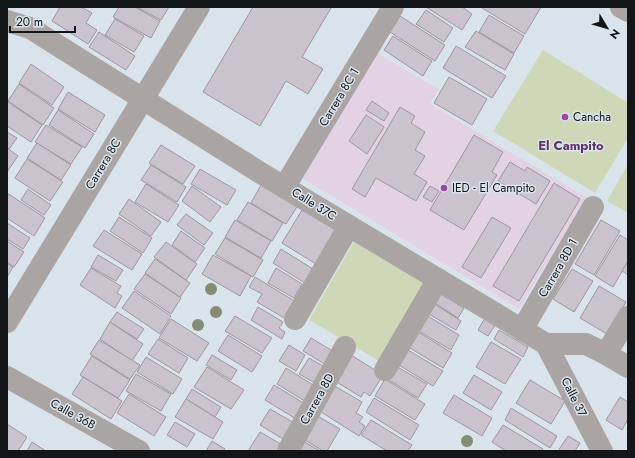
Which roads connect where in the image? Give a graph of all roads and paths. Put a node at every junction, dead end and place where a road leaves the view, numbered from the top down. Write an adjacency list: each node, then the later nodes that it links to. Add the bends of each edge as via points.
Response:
1 (199, 7): 6 (street, Carrera 8C)
2 (393, 7): 7 (street, Carrera 8C 1)
3 (621, 7): 4 (street)
4 (628, 11)
5 (7, 21): 6 (street, Calle 37C, via 30,28)
6 (143, 98): 7 (street, Calle 37C); 13 (street, Carrera 8C)
7 (285, 186): 9 (street, Calle 37C)
8 (593, 207): 14 (street, Carrera 8D 1)
9 (350, 226): 10 (street, Calle 37C); 12 (street)
10 (438, 279): 14 (street, Calle 37C); 19 (street)
11 (628, 317): 17 (street)
12 (295, 319)
13 (7, 322)
14 (522, 330): 15 (street, Calle 37C)
15 (546, 344): 17 (street, via 586,344); 23 (street, Calle 37)
16 (345, 347): 22 (street, Carrera 8D)
17 (606, 354): 18 (street)
18 (628, 367)
19 (385, 370)
20 (7, 377): 21 (street, Calle 36B)
21 (139, 451)
22 (288, 451)
23 (602, 451)

